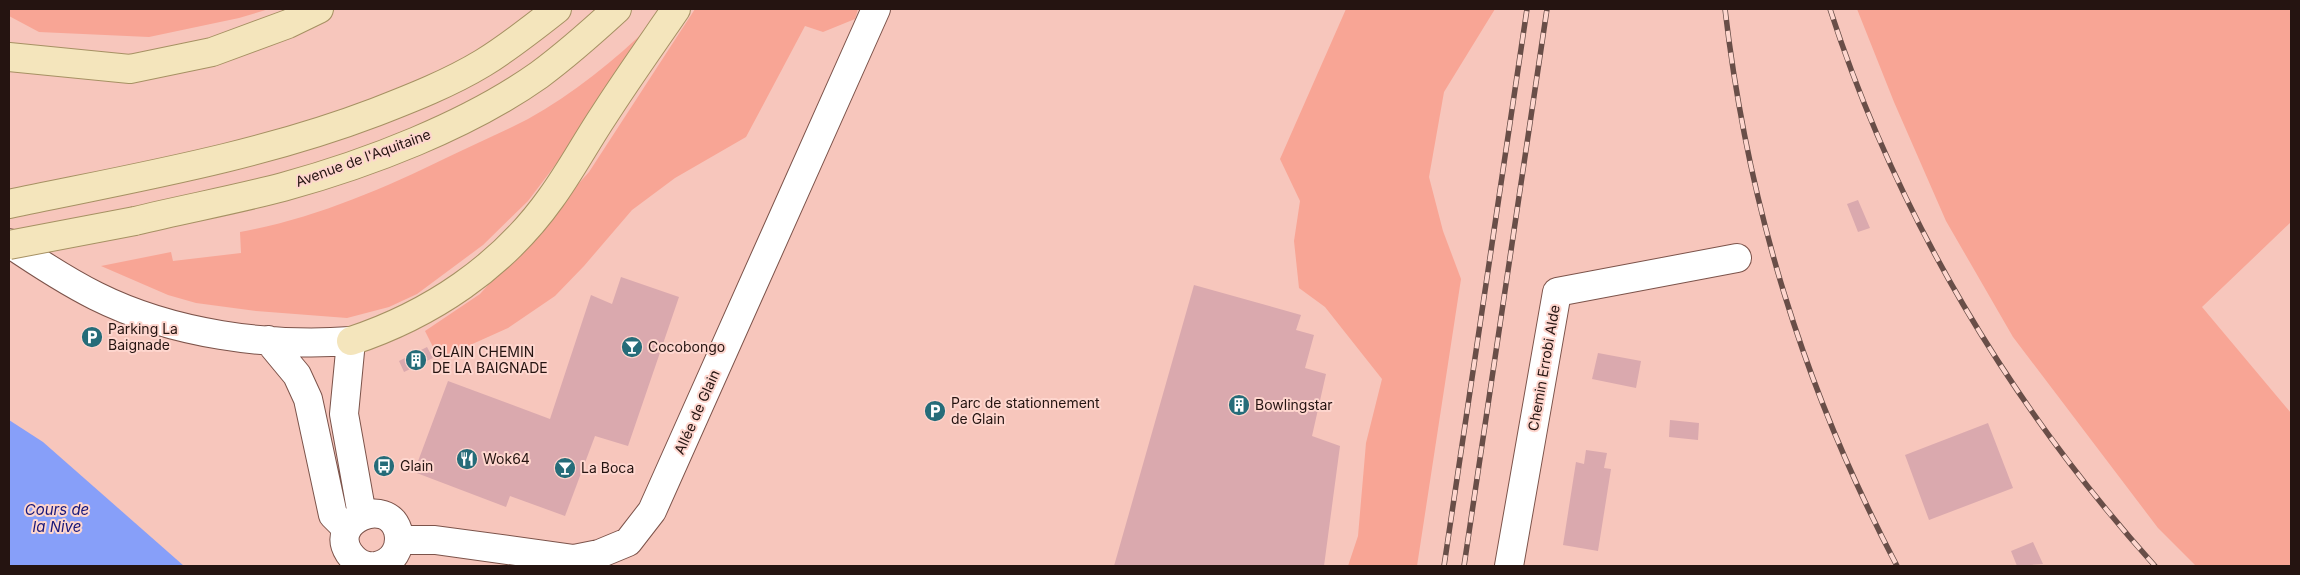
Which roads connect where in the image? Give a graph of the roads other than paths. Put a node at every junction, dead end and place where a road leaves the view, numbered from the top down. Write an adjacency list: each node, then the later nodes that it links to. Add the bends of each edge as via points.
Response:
1 (319, 9): 6 (main road, via 212,52 130,69)
2 (556, 9): 7 (main road, via 483,62 413,98 305,138 196,166)
3 (617, 9): 8 (main road, Avenue de l'Aquitaine, bridge, via 538,76 432,134 354,165 282,187)
4 (676, 9): 11 (main road, via 551,199 518,236 486,268 431,307)
5 (876, 9): 13 (street, Allée de Glain, via 652,511 628,542 599,554 574,559 435,540)
6 (9, 57)
7 (9, 204)
8 (9, 244): 10 (street, via 97,296 143,315 183,327)
9 (1737, 258): 16 (street, Chemin Errobi Alde, via 1557,292)
10 (268, 340): 11 (street); 12 (street, via 297,375 308,399 333,514)
11 (351, 341): 12 (street, via 344,414)
12 (354, 522): 13 (street, via 372,513 383,515 392,521); 14 (street, via 345,540 347,550 361,565)
13 (399, 540): 15 (street, via 395,555)
14 (368, 566)
15 (376, 566)
16 (1509, 566)

